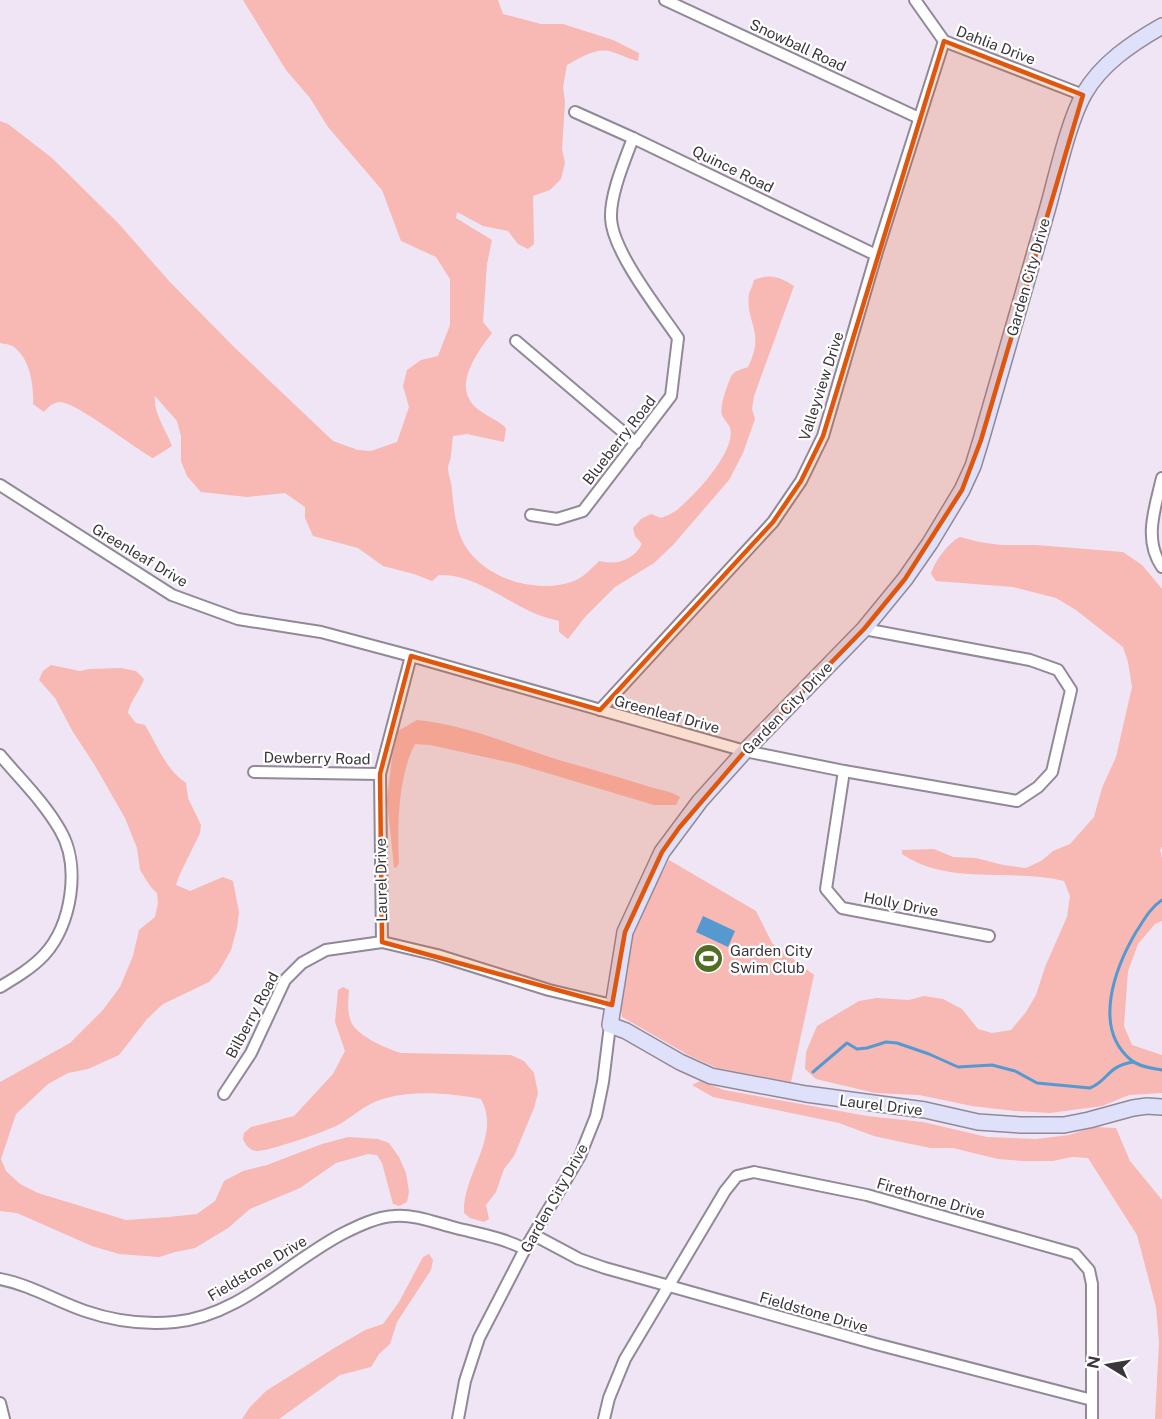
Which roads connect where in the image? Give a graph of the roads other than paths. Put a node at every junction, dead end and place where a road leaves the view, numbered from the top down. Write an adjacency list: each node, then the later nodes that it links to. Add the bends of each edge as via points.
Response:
1 (665, 0): 7 (street, Snowball Road)
2 (915, 0): 4 (street, Dahlia Drive)
3 (1162, 26): 5 (street, Garden City Drive, via 1114,59)
4 (944, 42): 5 (street, Dahlia Drive); 7 (street, Valleyview Drive)
5 (1083, 95): 16 (street, Garden City Drive, via 973,466 930,543)
6 (575, 112): 8 (street, Quince Road)
7 (919, 118): 9 (street, Valleyview Drive)
8 (633, 138): 9 (street, Quince Road); 11 (street, Blueberry Road, via 617,184 611,218 620,252 678,338 671,396)
9 (876, 255): 18 (street, Valleyview Drive, via 824,436 801,481 773,522)
10 (516, 341): 11 (street)
11 (636, 444): 14 (street, Blueberry Road, via 583,511 557,519)
12 (1162, 478): 15 (street, via 1151,544)
13 (0, 485): 17 (street, Greenleaf Drive, via 172,596 238,619 321,632)
14 (531, 515)
15 (1162, 567)
16 (864, 629): 19 (street, Garden City Drive); 21 (street, Greenleaf Drive, via 1030,660 1058,670 1071,690 1052,772 1038,788 1017,801)
17 (411, 656): 18 (street, Greenleaf Drive); 23 (street, Laurel Drive)
18 (600, 710): 19 (street, Greenleaf Drive)
19 (745, 751): 21 (street, Greenleaf Drive); 27 (street, Garden City Drive, via 700,801 662,852 625,932)
20 (0, 755): 26 (street, via 62,832 72,878 68,909 58,934 44,955)
21 (844, 771): 24 (street, Holly Drive, via 826,889 843,908)
22 (254, 772): 23 (street, Dewberry Road)
23 (380, 774): 25 (street, Laurel Drive)
24 (989, 936)
25 (382, 942): 27 (street, Laurel Drive); 29 (street, Bilberry Road, via 326,950 302,963 285,980 251,1053)
26 (0, 987)
27 (612, 1005): 28 (street, Garden City Drive)
28 (610, 1025): 30 (street, Laurel Drive, via 711,1076 978,1122 1064,1125 1133,1108); 31 (street, Garden City Drive, via 596,1116 580,1156)
29 (224, 1094)
30 (1162, 1107)
31 (534, 1235): 32 (street, Garden City Drive); 34 (street, Fieldstone Drive, via 579,1259)
32 (525, 1250): 33 (street, Fieldstone Drive, via 509,1241 394,1216 369,1222 331,1240 228,1306 201,1318 175,1322 120,1320 84,1311); 38 (street, Garden City Drive, via 479,1338)
33 (0, 1279)
34 (668, 1286): 35 (street, Fieldstone Drive); 35 (street, Firethorne Drive, via 737,1176 770,1173 867,1195 1075,1254 1089,1270 1092,1284); 39 (street, via 625,1359)
35 (1092, 1400): 40 (street, Firethorne Drive)
36 (0, 1403): 37 (street)
37 (4, 1419)
38 (458, 1419)
39 (604, 1419)
40 (1092, 1419)

